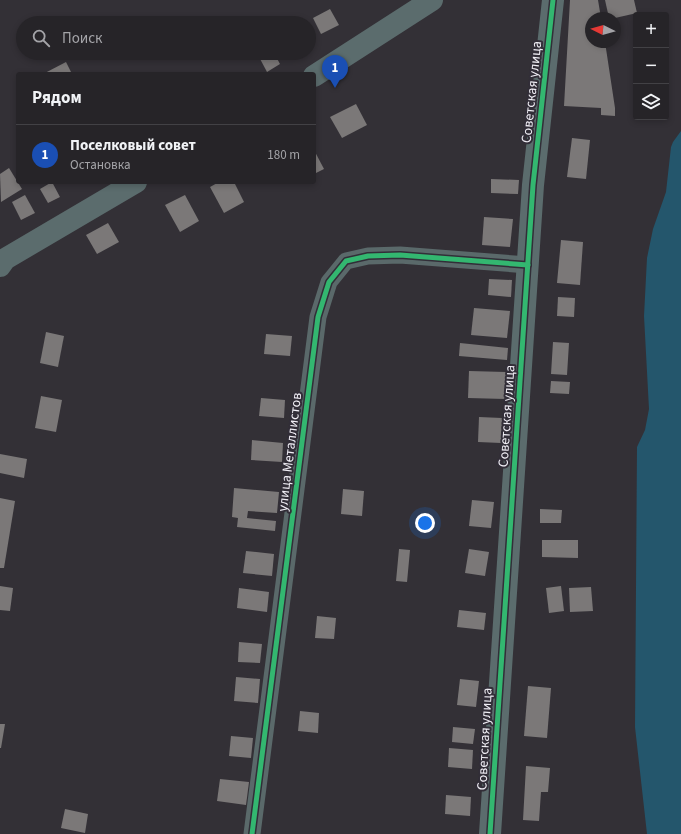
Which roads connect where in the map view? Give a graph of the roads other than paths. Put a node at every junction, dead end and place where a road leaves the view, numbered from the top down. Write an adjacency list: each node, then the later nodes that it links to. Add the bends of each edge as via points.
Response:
1 (553, 0): 6 (street, Советская улица, via 533,185)
2 (427, 1): 3 (street)
3 (316, 75)
4 (133, 184): 5 (street)
5 (2, 262)
6 (528, 265): 7 (street, улица Металлистов, via 400,255 368,256 346,261 329,282 318,317); 8 (street, Советская улица)
7 (252, 834)
8 (490, 834)

